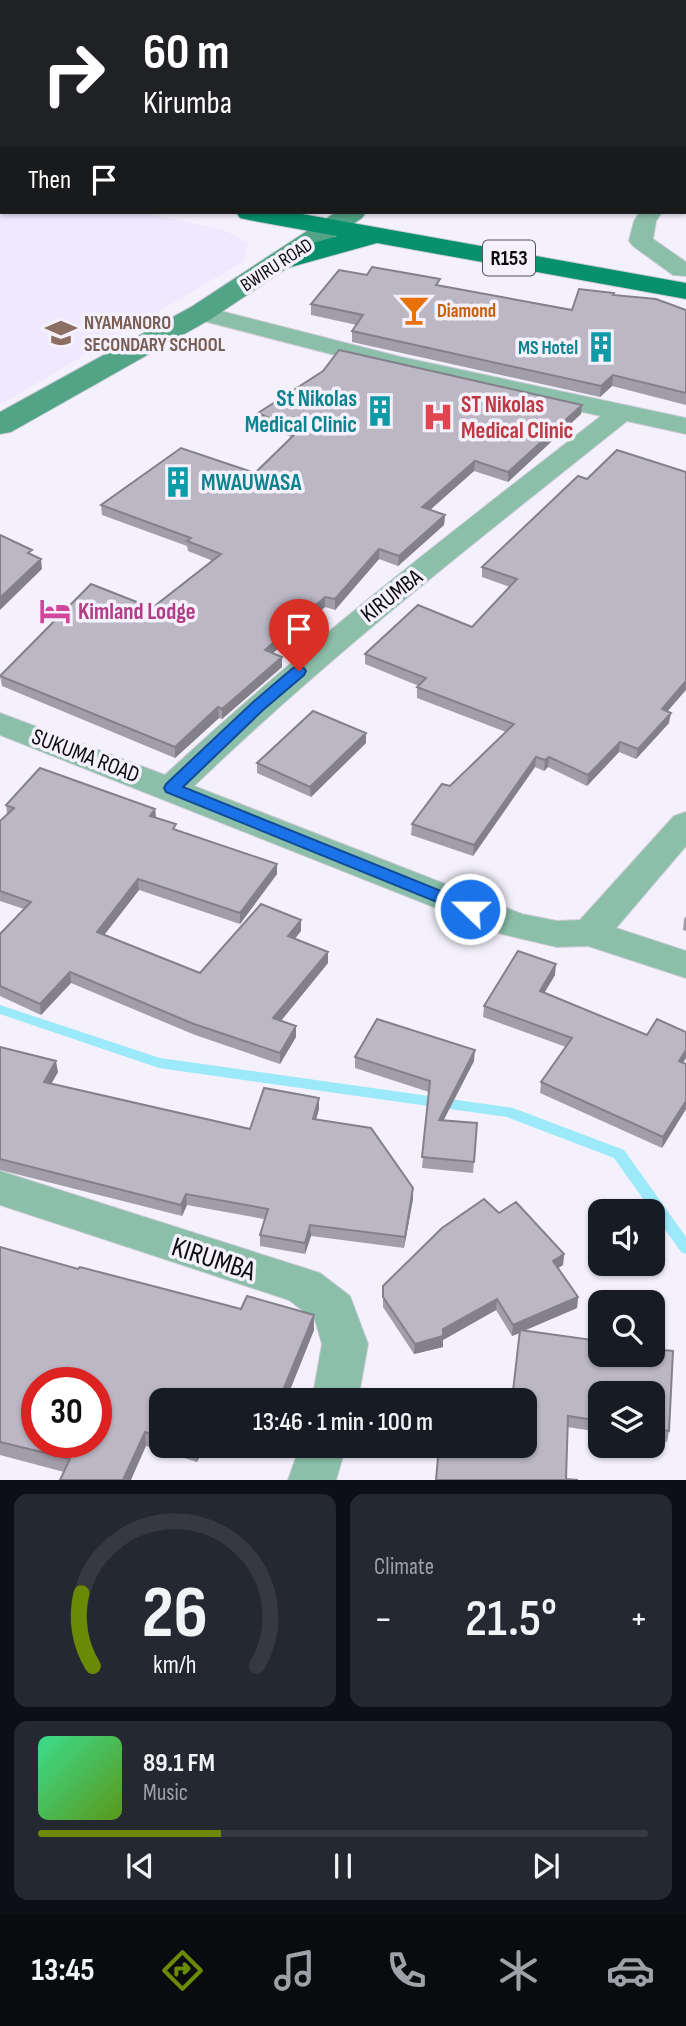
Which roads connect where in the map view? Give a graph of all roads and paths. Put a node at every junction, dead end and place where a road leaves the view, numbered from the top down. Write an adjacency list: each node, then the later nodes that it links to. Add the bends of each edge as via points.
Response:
1 (254, 214): 6 (main road, via 284,237)
2 (276, 214): 4 (main road, R153)
3 (650, 214): 7 (street, via 641,241)
4 (345, 217): 5 (main road, R153); 6 (main road, BWIRU ROAD); 7 (main road, R153)
5 (388, 236): 6 (main road, via 336,244); 7 (main road, R153)
6 (280, 262): 8 (main road, BWIRU ROAD)
7 (684, 277)
8 (201, 313): 9 (street, via 400,364); 10 (main road, BWIRU ROAD)
9 (621, 413): 11 (street); 13 (street, KIRUMBA, via 360,620 258,706)
10 (0, 425)
11 (686, 426)
12 (0, 723): 13 (street, SUKUMA ROAD)
13 (172, 788): 15 (street, SUKUMA ROAD, via 515,925 557,934)
14 (686, 824): 15 (street)
15 (590, 933): 16 (street, SUKUMA ROAD)
16 (686, 965)
17 (0, 1188): 18 (street, KIRUMBA, via 304,1286 334,1309 345,1344)
18 (337, 1388)
19 (319, 1458): 20 (street)
20 (312, 1480)

